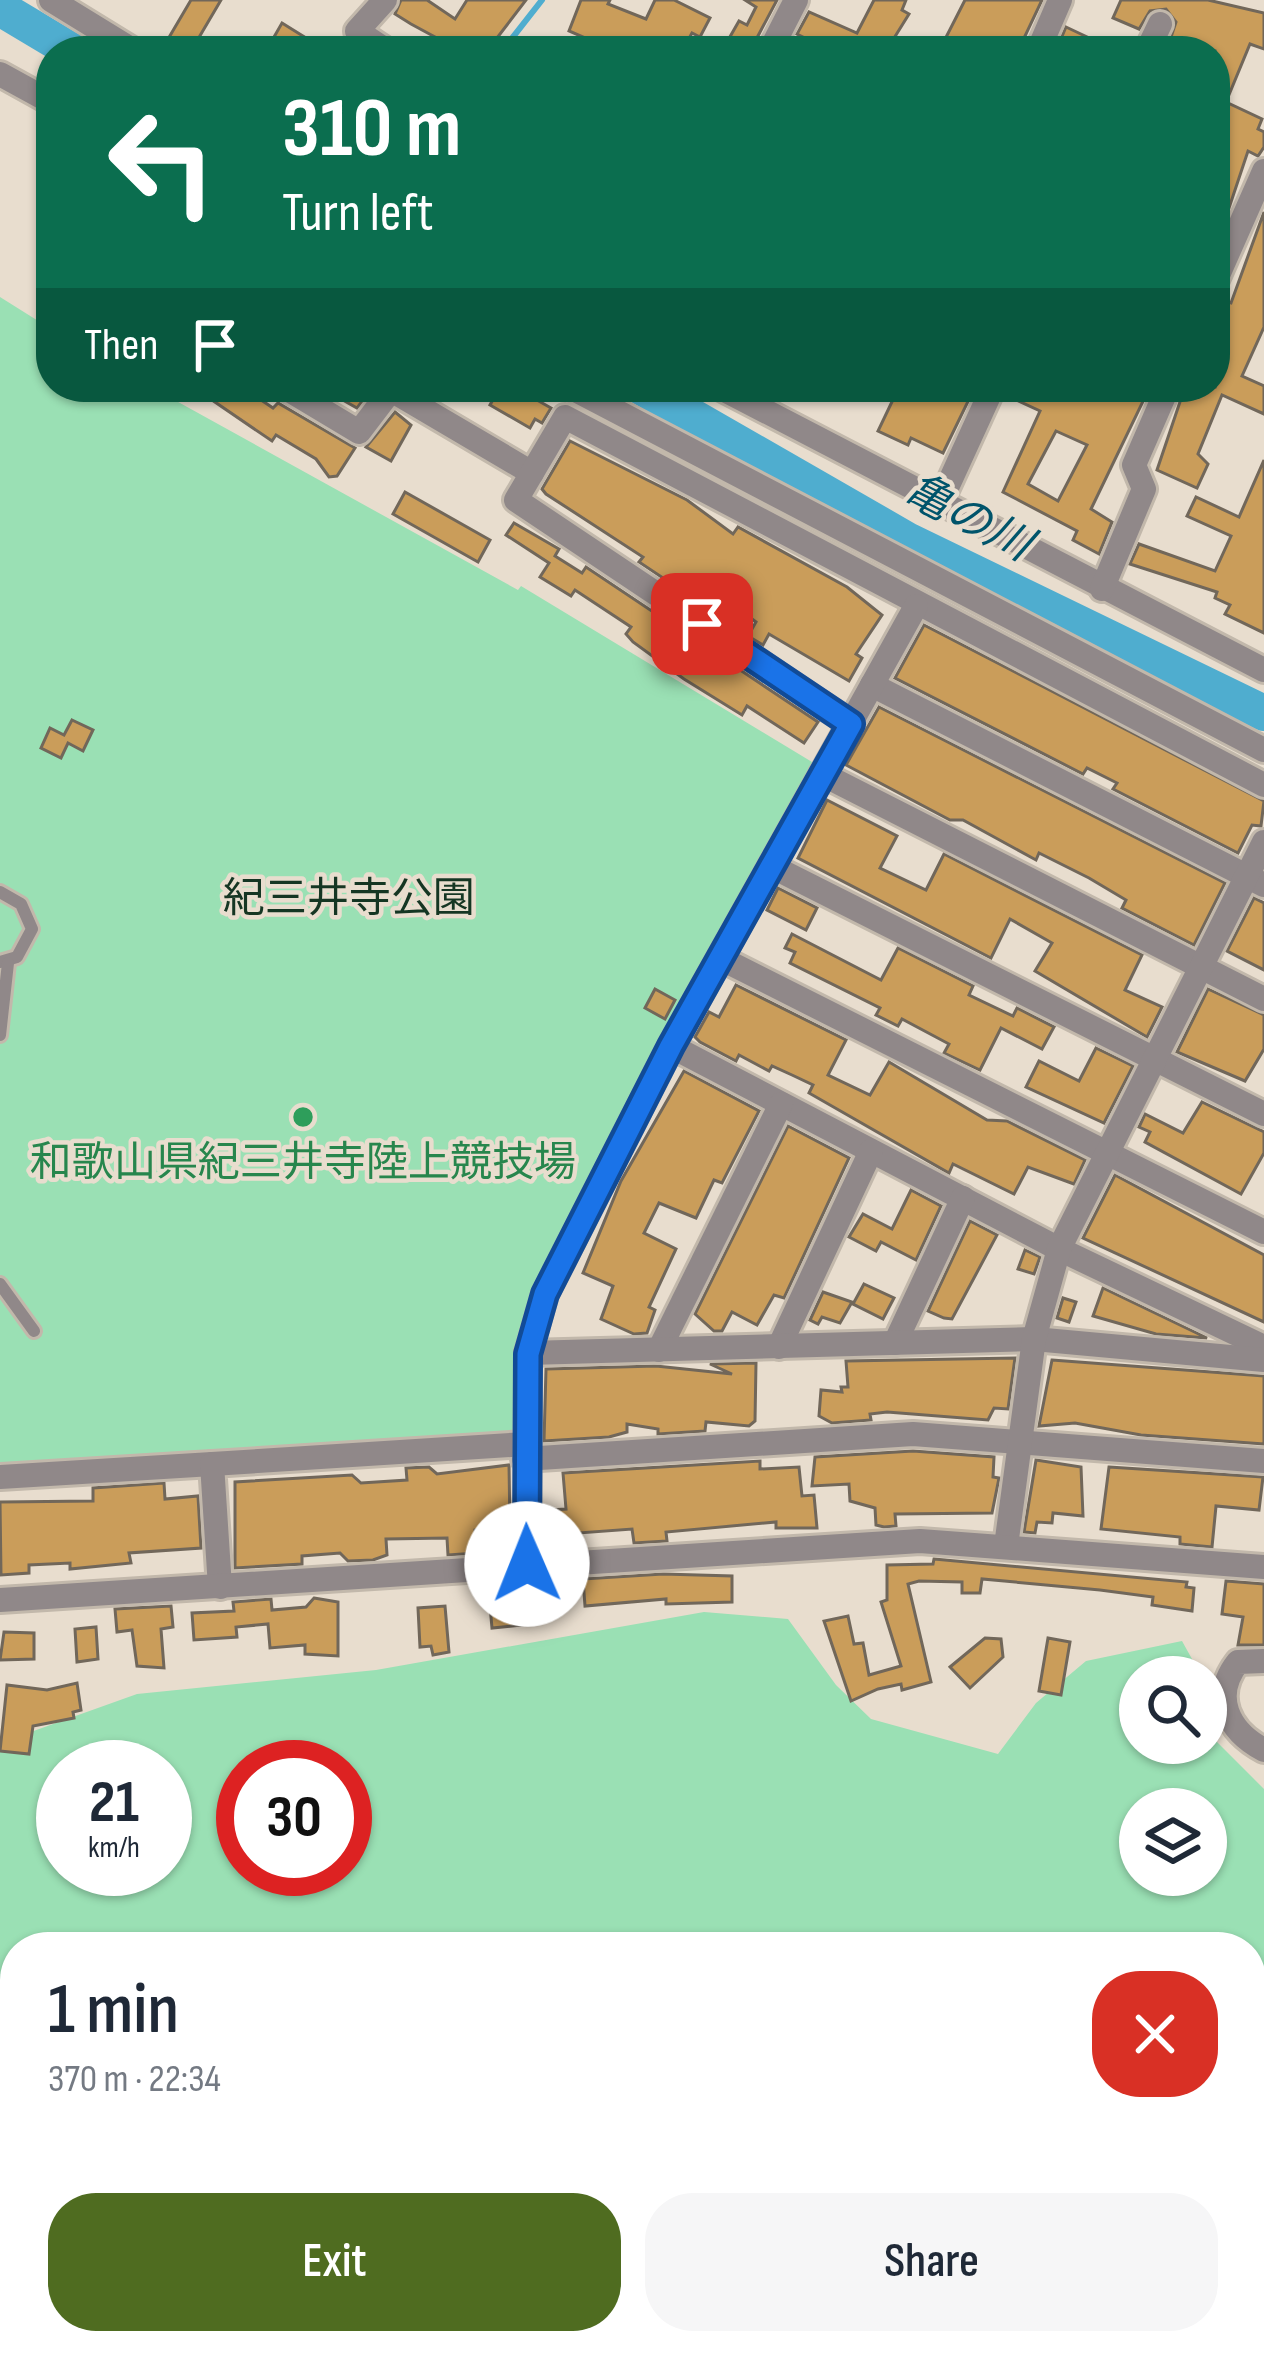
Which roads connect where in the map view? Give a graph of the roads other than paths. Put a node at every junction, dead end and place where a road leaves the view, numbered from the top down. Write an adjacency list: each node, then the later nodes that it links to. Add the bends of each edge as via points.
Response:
1 (51, 0): 6 (street)
2 (385, 0): 7 (street, via 357,31)
3 (796, 0): 8 (street)
4 (1060, 0): 9 (street)
5 (1160, 24): 10 (street)
6 (110, 36)
7 (364, 36)
8 (778, 36)
9 (1044, 36)
10 (1154, 36)
11 (0, 74): 12 (street)
12 (36, 94)
13 (1264, 171): 14 (street)
14 (1230, 248)
15 (309, 402): 16 (street, via 359,432)
16 (383, 402)
17 (412, 402): 22 (street)
18 (599, 402): 29 (street)
19 (747, 402): 23 (street)
20 (986, 402): 23 (street)
21 (1161, 402): 24 (street, via 1134,465 1144,489)
22 (532, 472): 25 (street, via 565,417); 28 (street, via 516,500)
23 (939, 505): 24 (street)
24 (1102, 589): 26 (street)
25 (916, 606): 27 (street); 31 (street)
26 (1264, 670)
27 (872, 685): 28 (street); 34 (street)
28 (851, 724): 30 (street)
29 (1264, 750)
30 (822, 774): 33 (street); 38 (street)
31 (1264, 785)
32 (1264, 842): 34 (street)
33 (772, 866): 36 (street); 42 (street)
34 (1255, 881): 38 (street)
35 (0, 892): 37 (lane, via 21,904 32,929)
36 (721, 958): 41 (street); 46 (street)
37 (4, 963): 40 (lane)
38 (1201, 967): 39 (street); 42 (street)
39 (1264, 999)
40 (0, 1035)
41 (671, 1046): 43 (street); 57 (street, via 545,1294)
42 (1154, 1059): 44 (street); 46 (street)
43 (782, 1104): 45 (street); 56 (street)
44 (1264, 1114)
45 (871, 1151): 47 (street); 54 (street)
46 (1106, 1153): 48 (street); 49 (street)
47 (963, 1198): 49 (street); 53 (street)
48 (1264, 1232)
49 (1059, 1249): 52 (street); 55 (street)
50 (0, 1284): 51 (lane)
51 (34, 1331)
52 (1034, 1339): 53 (street); 58 (street); 59 (street)
53 (896, 1343): 54 (street)
54 (778, 1346): 56 (street)
55 (1264, 1346)
56 (658, 1350): 57 (street)
57 (528, 1354): 60 (street)
58 (1264, 1360)
59 (1019, 1439): 60 (street, via 913,1434); 61 (street); 64 (street)
60 (525, 1452): 62 (street); 65 (street)
61 (1264, 1461)
62 (212, 1463): 63 (street); 67 (street)
63 (0, 1477)
64 (1006, 1546): 65 (street, via 828,1544); 66 (street)
65 (527, 1564): 67 (street)
66 (1264, 1567)
67 (220, 1587): 68 (street)
68 (0, 1600)
69 (1264, 1661): 70 (street, via 1238,1662 1224,1703 1227,1718)
70 (1264, 1750)

